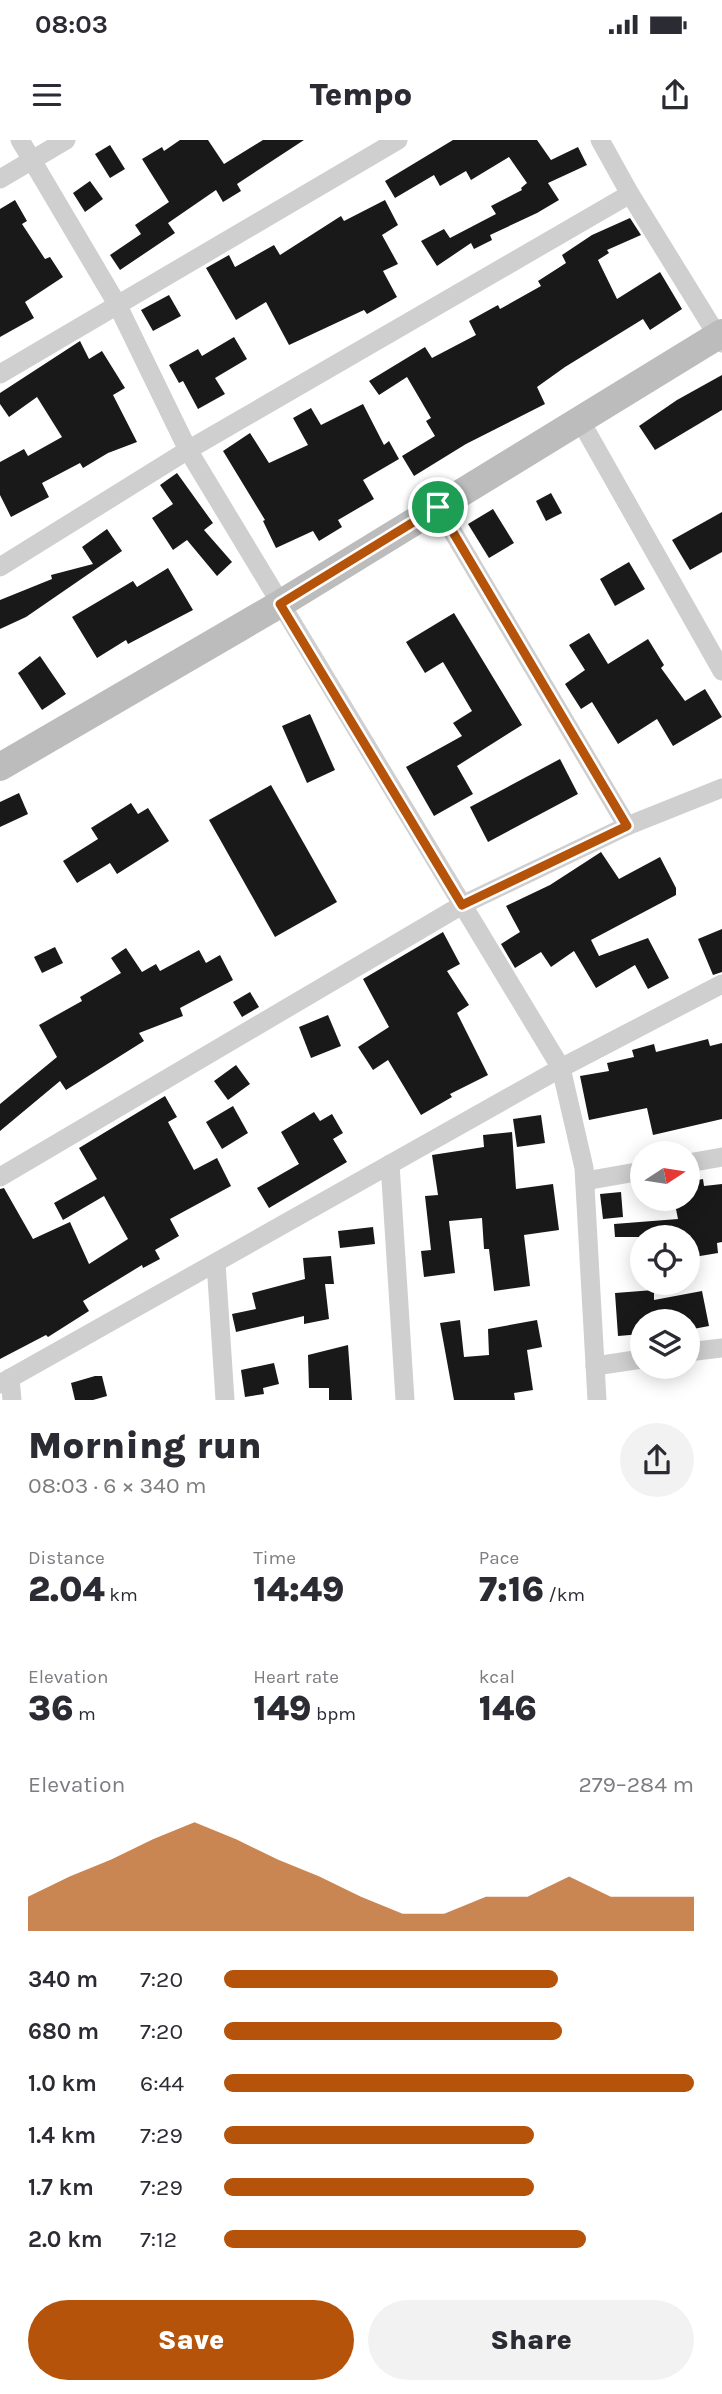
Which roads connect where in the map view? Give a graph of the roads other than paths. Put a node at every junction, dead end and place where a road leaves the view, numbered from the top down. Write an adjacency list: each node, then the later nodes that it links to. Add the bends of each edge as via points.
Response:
1 (20, 140): 5 (street)
2 (66, 140): 5 (street)
3 (398, 140): 8 (street)
4 (600, 140): 7 (street)
5 (32, 160): 6 (street); 8 (street)
6 (0, 179)
7 (630, 194): 9 (street); 12 (street)
8 (117, 304): 10 (street); 12 (street)
9 (721, 337): 11 (main road)
10 (0, 374)
11 (580, 420): 13 (main road); 16 (street)
12 (188, 450): 14 (street); 15 (street)
13 (438, 507): 15 (main road); 19 (street)
14 (0, 567)
15 (280, 604): 17 (main road); 20 (street)
16 (722, 671)
17 (0, 767)
18 (722, 788): 19 (street)
19 (627, 826): 20 (street)
20 (462, 905): 22 (street); 27 (street)
21 (722, 984): 22 (street)
22 (561, 1068): 25 (street); 28 (street)
23 (722, 1157): 24 (street)
24 (700, 1161)
25 (390, 1164): 29 (street); 37 (street)
26 (630, 1173): 28 (street)
27 (0, 1177)
28 (585, 1181): 33 (street)
29 (216, 1263): 34 (street); 36 (street)
30 (722, 1348): 31 (street)
31 (700, 1351)
32 (630, 1361): 33 (street)
33 (595, 1366): 38 (street)
34 (5, 1381): 35 (street)
35 (12, 1400)
36 (225, 1400)
37 (405, 1400)
38 (597, 1400)

